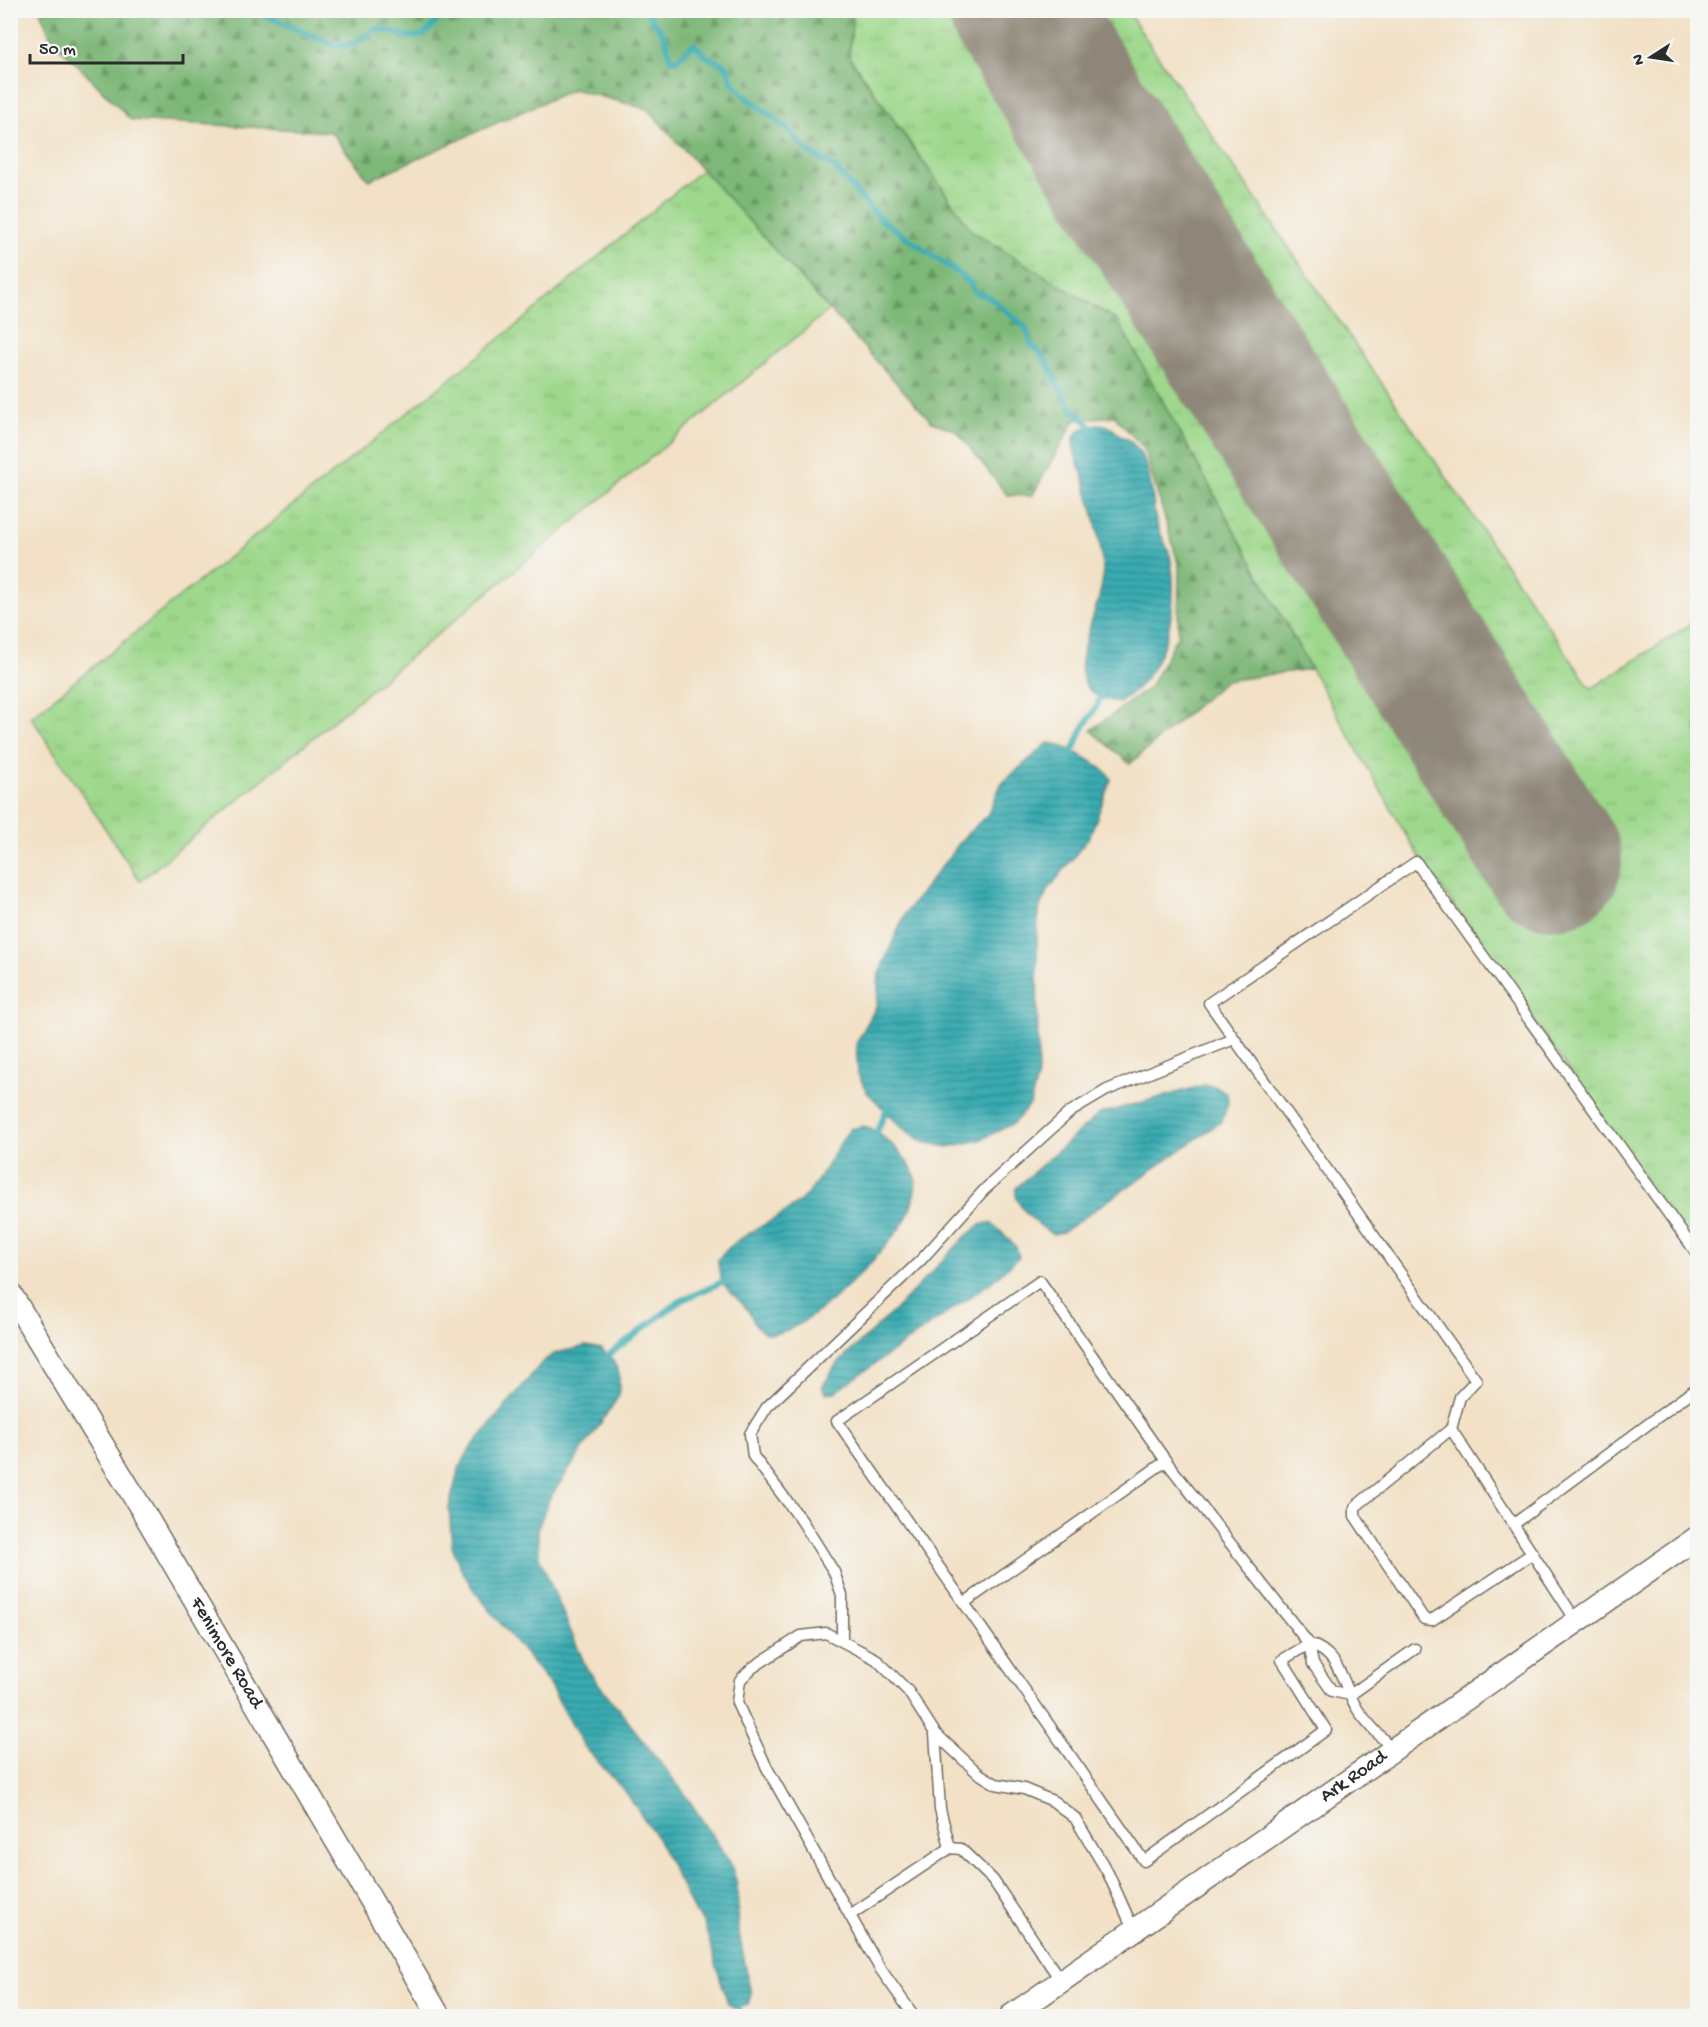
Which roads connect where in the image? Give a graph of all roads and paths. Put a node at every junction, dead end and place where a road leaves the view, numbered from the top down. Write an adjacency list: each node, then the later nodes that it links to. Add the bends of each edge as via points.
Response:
1 (1234, 1039): 2 (lane, via 1209,1003 1416,862); 5 (lane, via 1476,1380 1460,1397); 12 (lane, via 1107,1090 1070,1112 985,1190 921,1260 766,1407 750,1434 753,1456 834,1572 842,1595)
2 (1698, 1255)
3 (10, 1293): 22 (street, Fenimore Road)
4 (1698, 1387): 7 (lane)
5 (1451, 1429): 7 (lane); 9 (lane, via 1355,1507 1355,1516 1424,1619 1432,1620)
6 (1166, 1461): 10 (lane); 10 (lane, via 1040,1281 837,1421); 13 (lane)
7 (1514, 1524): 9 (lane)
8 (1698, 1537): 11 (street, Ark Road)
9 (1533, 1553): 11 (lane)
10 (964, 1603): 13 (lane, via 1144,1861 1326,1730 1282,1660)
11 (1577, 1622): 17 (street, Ark Road)
12 (842, 1640): 16 (lane, via 876,1659 908,1691); 19 (lane, via 826,1633 801,1636 777,1649 740,1680 737,1703 767,1768)
13 (1309, 1644): 15 (lane, via 1323,1648); 15 (lane, via 1313,1664 1332,1690)
14 (1415, 1649): 15 (lane)
15 (1350, 1695): 17 (lane, via 1359,1712)
16 (935, 1733): 18 (lane, via 940,1809); 20 (lane, via 978,1773 996,1784 1024,1789 1053,1801 1075,1818 1108,1873)
17 (1393, 1750): 20 (street, Ark Road)
18 (950, 1848): 19 (lane); 21 (lane, via 962,1849 993,1880)
19 (850, 1915): 23 (lane, via 879,1967)
20 (1134, 1931): 21 (street, Ark Road)
21 (1061, 1981): 24 (street, Ark Road)
22 (439, 2016)
23 (914, 2016)
24 (1011, 2016)

